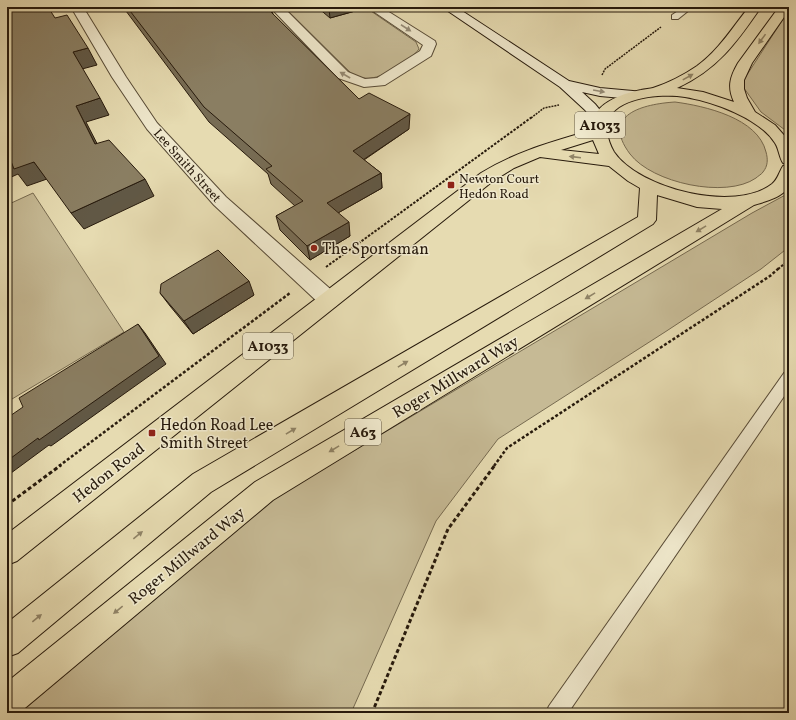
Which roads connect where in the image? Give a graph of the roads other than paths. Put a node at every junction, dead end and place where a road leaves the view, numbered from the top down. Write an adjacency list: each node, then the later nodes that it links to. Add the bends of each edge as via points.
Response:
1 (77, 7): 20 (street, Lee Smith Street, via 152,126 220,201)
2 (276, 7): 3 (street, one-way to 2, via 430,44 426,53 380,82 364,83 343,75)
3 (373, 7)
4 (448, 7): 9 (street)
5 (689, 7): 8 (lane)
6 (785, 7): 12 (highway, A1033, one-way to 12, via 747,60 737,80 738,94)
7 (752, 8): 10 (highway, A1033, one-way to 7, via 697,72 721,51)
8 (675, 17)
9 (565, 84): 11 (street, one-way to 11, via 600,92); 13 (street, via 583,100)
10 (652, 92): 11 (highway, A1033); 12 (highway, A1033, via 701,96 726,103)
11 (634, 95): 13 (highway, A1033, via 618,101 607,109)
12 (749, 114): 15 (highway, A1033, via 770,129 785,146)
13 (599, 126): 14 (highway, A1033); 16 (highway, A1033, via 603,146)
14 (537, 152): 16 (highway, A1033, one-way to 14); 20 (highway, Hedon Road / A1033, via 508,164 487,177)
15 (789, 159)
16 (613, 160): 18 (highway, A1033, via 628,174)
17 (789, 170): 19 (highway, A1033, via 786,180 771,194)
18 (649, 186): 19 (highway, A1033, via 698,201); 23 (highway, A63, one-way to 18, via 202,483 647,220)
19 (747, 202): 24 (highway, Roger Millward Way / A63, one-way to 24, via 264,491)
20 (329, 300): 22 (highway, Hedon Road / A1033)
21 (789, 377): 25 (lane)
22 (7, 552)
23 (7, 642)
24 (7, 702)
25 (556, 713)

